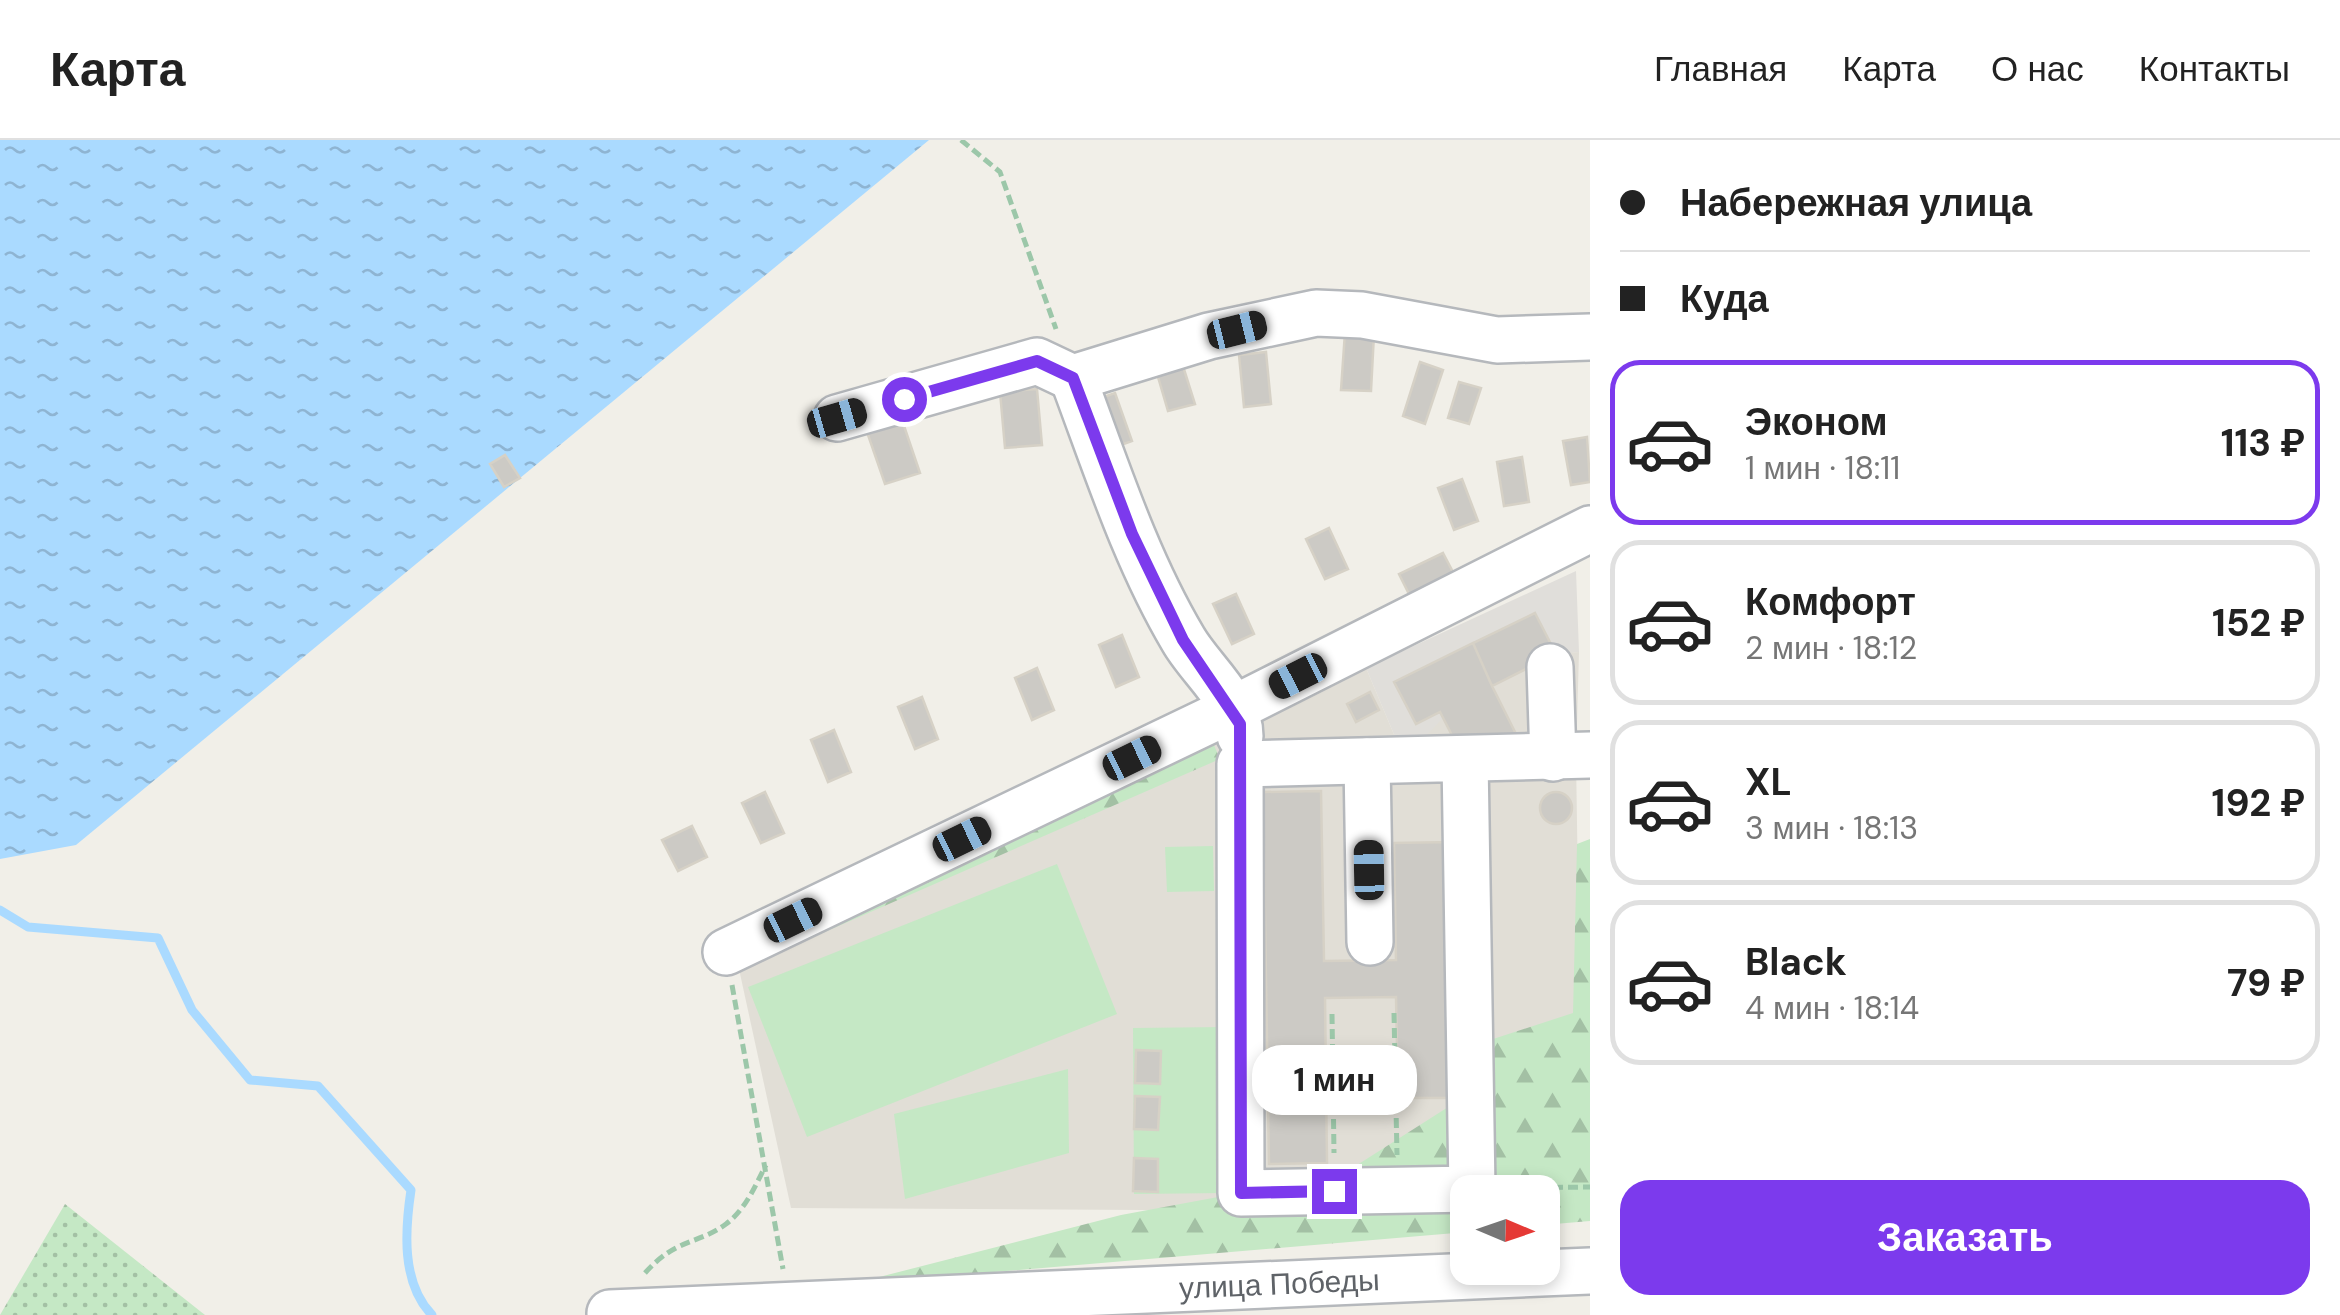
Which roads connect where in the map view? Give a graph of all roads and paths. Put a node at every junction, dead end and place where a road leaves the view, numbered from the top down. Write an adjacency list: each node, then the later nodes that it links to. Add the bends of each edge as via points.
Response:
1 (961, 140): 3 (path, via 1000,172)
2 (1590, 338): 3 (street, via 1497,340 1316,313 1208,336)
3 (1073, 378): 4 (street, via 1037,361); 7 (street, via 1132,534 1183,640)
4 (837, 418)
5 (1590, 528): 7 (street)
6 (1550, 667): 8 (street)
7 (1233, 709): 11 (street, via 1240,724); 13 (street)
8 (1572, 756): 9 (street)
9 (1465, 759): 10 (street); 17 (street)
10 (1367, 761): 11 (street); 12 (street)
11 (1240, 764): 22 (street, via 1233,970 1241,1193)
12 (1370, 942)
13 (726, 952): 16 (path)
14 (1394, 1013): 21 (path)
15 (1332, 1014): 22 (path)
16 (767, 1163): 24 (path); 25 (path, via 749,1200 724,1226 660,1256)
17 (1472, 1175)
18 (1590, 1187): 19 (path)
19 (1560, 1188)
20 (1450, 1189): 21 (street)
21 (1398, 1190): 22 (street)
22 (1334, 1191)
23 (1590, 1271): 24 (street, улица Победы)
24 (788, 1304): 25 (street, улица Победы)
25 (610, 1313)

